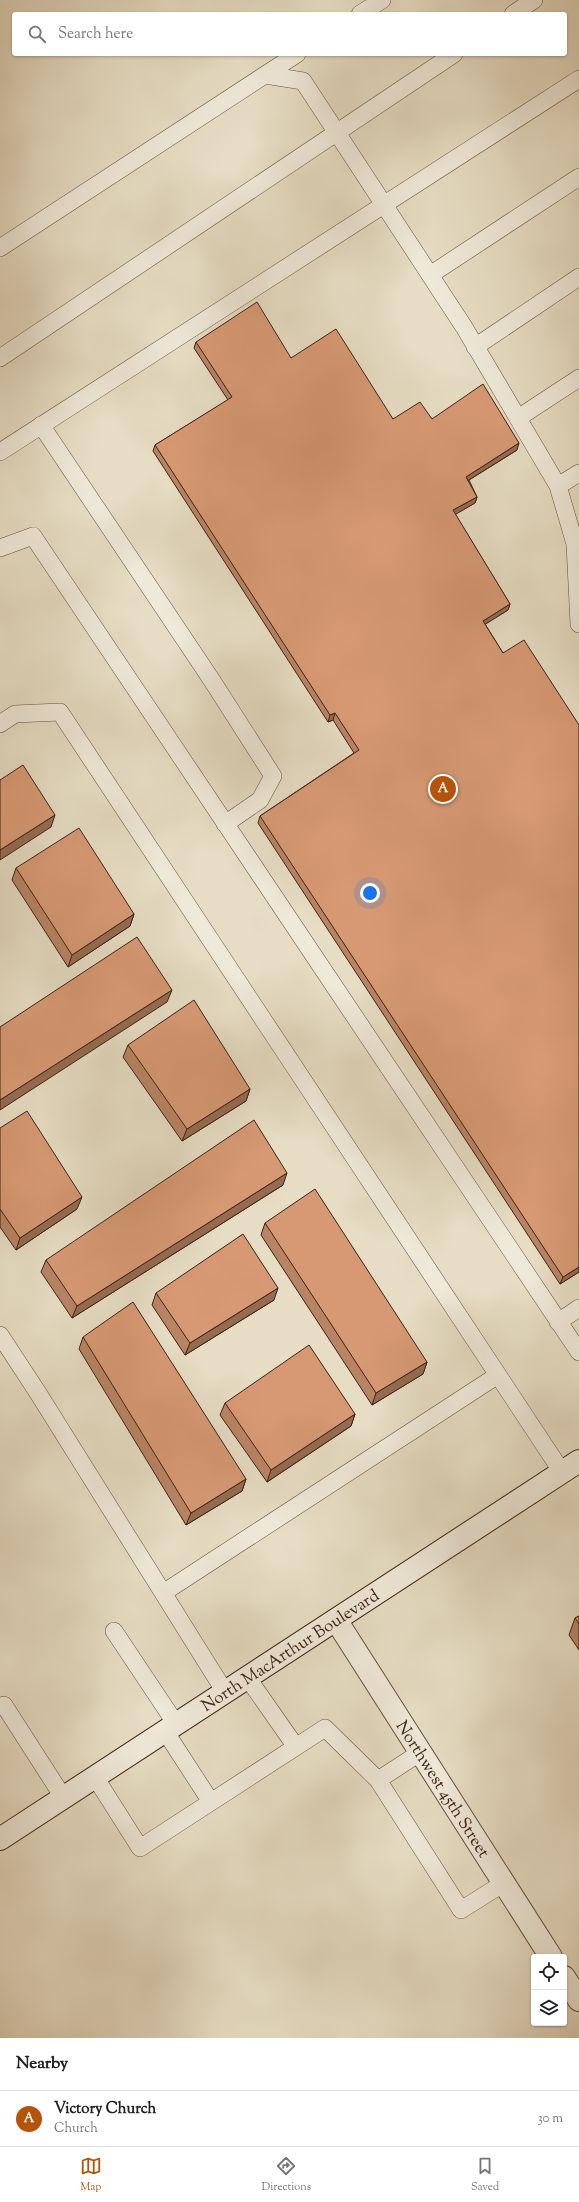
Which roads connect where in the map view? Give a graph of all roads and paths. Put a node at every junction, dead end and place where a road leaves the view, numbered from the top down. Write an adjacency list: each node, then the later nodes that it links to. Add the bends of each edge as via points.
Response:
1 (382, 0): 3 (lane)
2 (534, 0): 4 (lane)
3 (363, 12)
4 (517, 12)
5 (294, 56): 7 (lane)
6 (451, 56): 9 (lane)
7 (265, 75): 9 (lane, via 303,81); 12 (lane)
8 (579, 79): 11 (lane)
9 (336, 133): 11 (lane); 16 (lane)
10 (579, 177): 13 (lane)
11 (384, 206): 13 (lane); 19 (lane)
12 (0, 248)
13 (430, 275): 15 (lane)
14 (579, 277): 15 (lane)
15 (475, 347): 18 (lane)
16 (0, 358)
17 (579, 378): 18 (lane)
18 (518, 418): 22 (lane)
19 (41, 425): 20 (lane); 27 (lane, via 273,776 260,800)
20 (0, 452)
21 (579, 473): 22 (lane)
22 (558, 486): 24 (lane, via 576,544)
23 (0, 548): 27 (lane, via 32,536)
24 (578, 568): 25 (lane)
25 (579, 624)
26 (0, 724): 32 (lane, via 15,714 60,712)
27 (225, 824): 29 (lane)
28 (579, 1308): 29 (lane)
29 (558, 1322): 31 (lane)
30 (0, 1335): 34 (lane)
31 (579, 1352)
32 (498, 1375): 33 (lane); 34 (lane)
33 (571, 1467): 35 (main road, North MacArthur Boulevard)
34 (164, 1593): 38 (lane)
35 (336, 1620): 37 (main road, North MacArthur Boulevard); 42 (main road, Northwest 45th Street)
36 (114, 1631): 40 (lane)
37 (247, 1677): 38 (main road, North MacArthur Boulevard); 41 (lane)
38 (225, 1692): 40 (main road, North MacArthur Boulevard)
39 (4, 1705): 45 (lane)
40 (171, 1727): 43 (main road, North MacArthur Boulevard); 46 (lane)
41 (296, 1747): 44 (lane, via 325,1728); 46 (lane)
42 (421, 1752): 44 (lane); 48 (main road, Northwest 45th Street)
43 (94, 1776): 45 (main road, North MacArthur Boulevard); 46 (lane, via 140,1848)
44 (378, 1780): 48 (lane, via 461,1910)
45 (63, 1797): 47 (main road, North MacArthur Boulevard)
46 (211, 1802)
47 (0, 1839)
48 (504, 1883): 49 (main road, Northwest 45th Street)
49 (549, 1954)
50 (567, 1982): 51 (main road)
51 (579, 2000)

